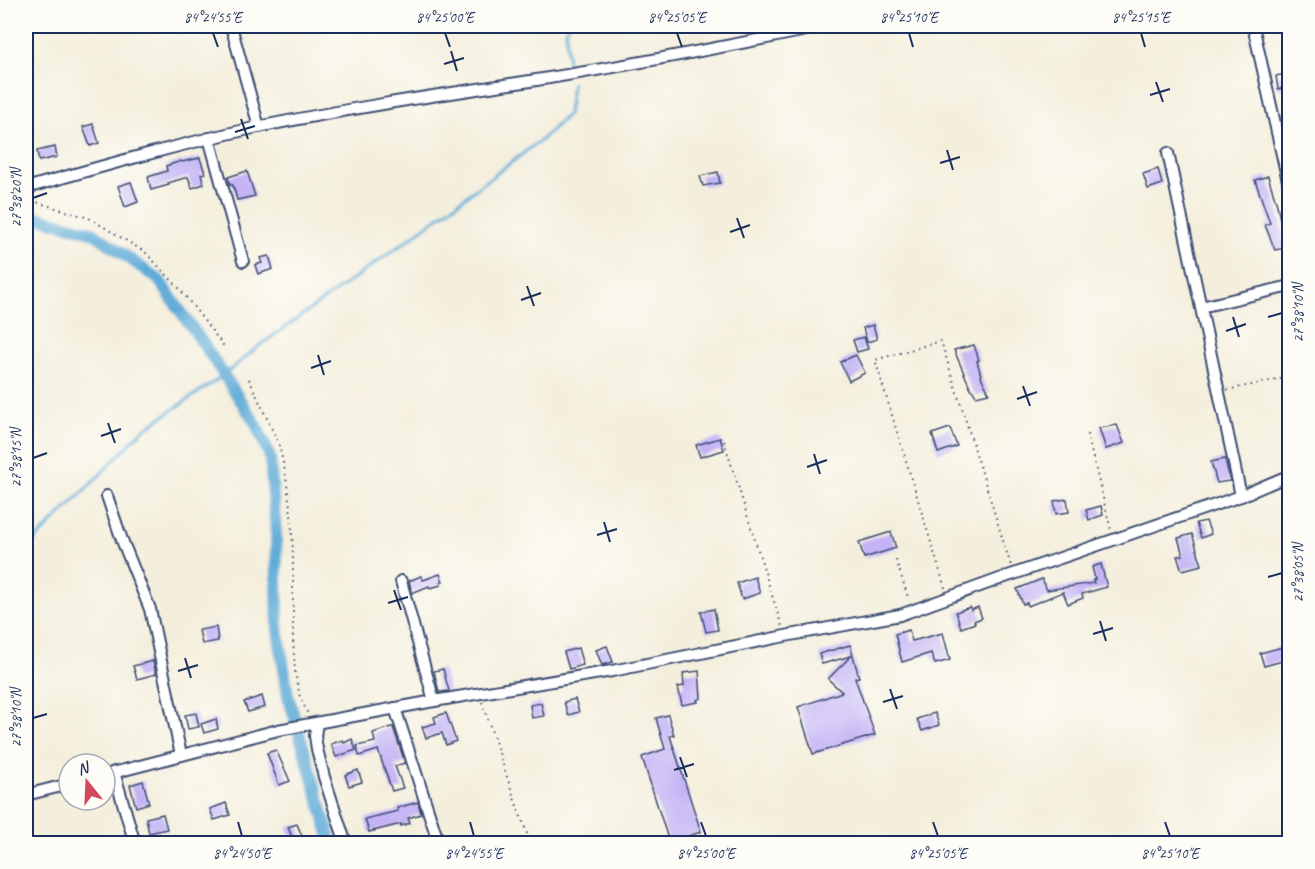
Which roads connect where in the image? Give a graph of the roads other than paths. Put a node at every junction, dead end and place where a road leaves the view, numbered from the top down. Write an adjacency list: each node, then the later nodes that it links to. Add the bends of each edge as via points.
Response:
1 (231, 26): 4 (street)
2 (826, 26): 4 (street, via 686,54)
3 (1253, 26): 8 (street)
4 (259, 127): 5 (street)
5 (209, 138): 7 (street); 9 (street)
6 (1168, 153): 11 (street)
7 (26, 188)
8 (1290, 190)
9 (243, 261)
10 (1290, 286): 11 (street)
11 (1201, 307): 14 (street)
12 (1290, 476): 14 (street)
13 (107, 496): 19 (street, via 150,609)
14 (1241, 496): 16 (street, via 900,615)
15 (401, 582): 16 (street)
16 (434, 701): 17 (street)
17 (395, 708): 18 (street); 26 (street)
18 (314, 723): 19 (street); 25 (street, via 324,777)
19 (181, 755): 20 (street)
20 (117, 771)
21 (57, 787): 23 (street)
22 (117, 793): 24 (street)
23 (26, 795)
24 (135, 843)
25 (346, 843)
26 (439, 843)

